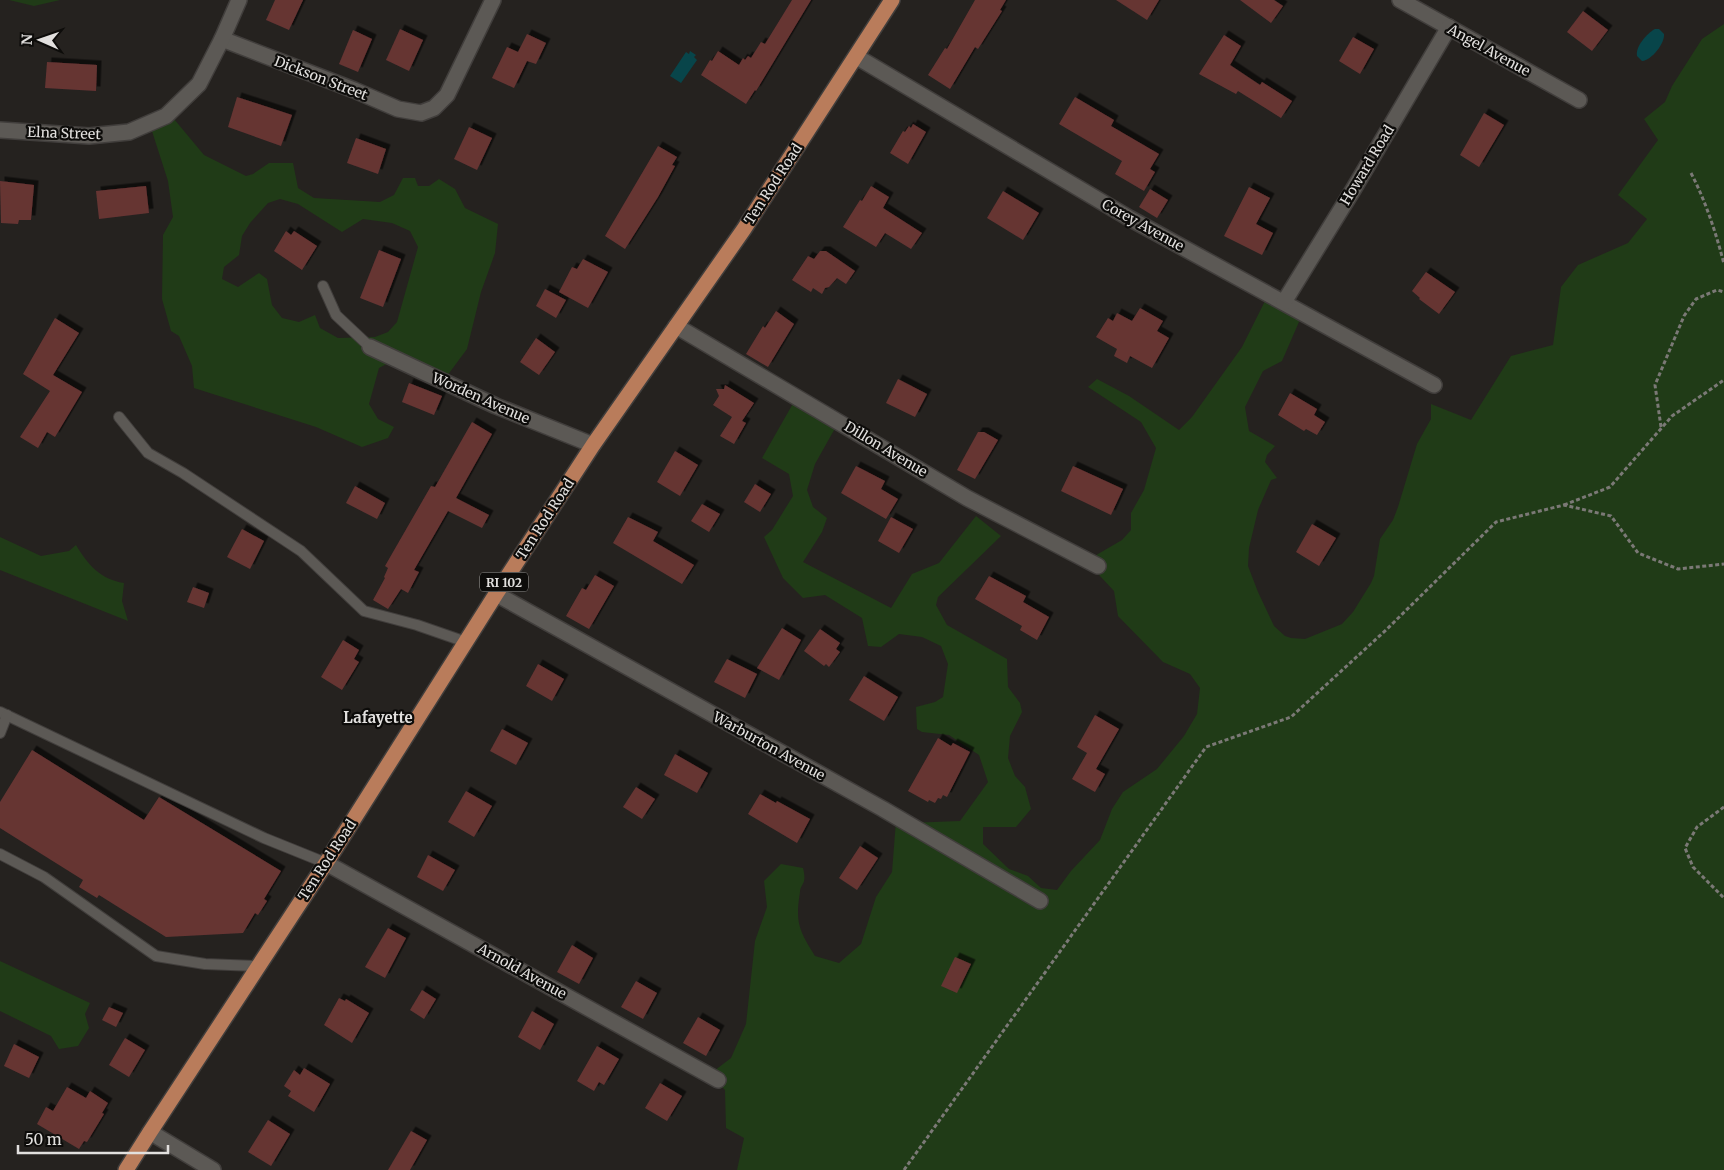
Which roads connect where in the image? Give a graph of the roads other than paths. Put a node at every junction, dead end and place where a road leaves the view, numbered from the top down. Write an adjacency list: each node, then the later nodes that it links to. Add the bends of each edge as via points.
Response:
1 (239, 0): 6 (street, Elna Street)
2 (493, 0): 6 (street, Dickson Street, via 447,95 434,108 421,113 398,109)
3 (892, 0): 7 (main road, Ten Rod Road / RI 102)
4 (1400, 0): 5 (street, Angel Avenue)
5 (1449, 27): 8 (street, Angel Avenue); 11 (street, Howard Road)
6 (222, 40): 9 (street, Elna Street, via 199,84 166,116 128,132 89,136)
7 (857, 57): 11 (street, Corey Avenue, via 1129,218); 12 (main road, Ten Rod Road / RI 102)
8 (1578, 100)
9 (0, 130)
10 (323, 286): 13 (lane, via 336,315)
11 (1284, 302): 14 (street, Corey Avenue)
12 (676, 326): 16 (main road, Ten Rod Road / RI 102); 17 (street, Dillon Avenue, via 967,498)
13 (370, 347): 16 (street, Worden Avenue, via 496,406)
14 (1434, 385)
15 (119, 418): 19 (lane, via 148,452 302,551 364,611)
16 (593, 445): 18 (main road, Ten Rod Road / RI 102)
17 (1098, 566)
18 (496, 594): 19 (main road, Ten Rod Road / RI 102); 24 (street, Warburton Avenue, via 883,809)
19 (466, 642): 23 (main road, Ten Rod Road / RI 102)
20 (4, 713): 21 (lane); 23 (lane, via 264,838)
21 (0, 733)
22 (0, 854): 25 (lane, via 44,877 156,956 205,964)
23 (326, 863): 25 (main road, Ten Rod Road / RI 102); 26 (street, Arnold Avenue)
24 (1040, 902)
25 (258, 966): 27 (main road, Ten Rod Road / RI 102)
26 (718, 1080)
27 (150, 1132): 28 (main road, Ten Rod Road / RI 102); 29 (street)
28 (126, 1170)
29 (213, 1170)

